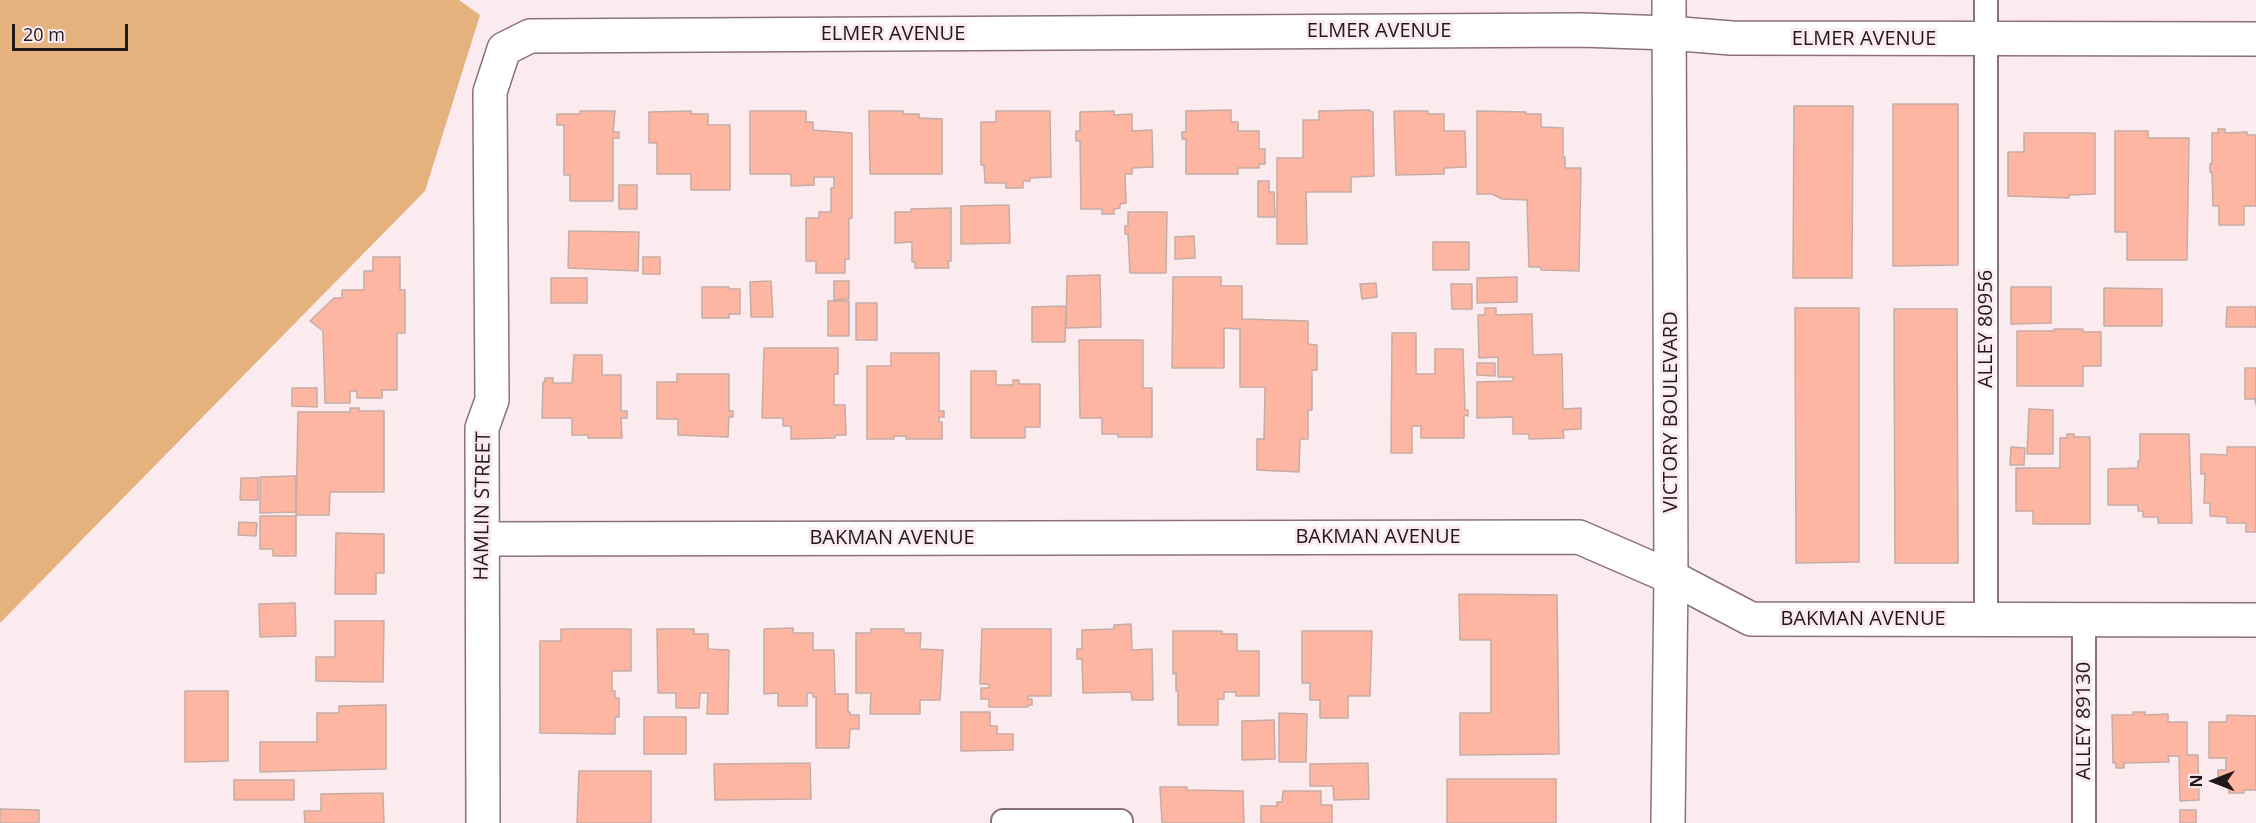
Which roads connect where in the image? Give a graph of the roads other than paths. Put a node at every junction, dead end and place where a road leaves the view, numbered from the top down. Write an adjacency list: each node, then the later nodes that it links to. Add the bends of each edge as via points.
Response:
1 (1669, 0): 3 (street, VICTORY BOULEVARD)
2 (1986, 0): 5 (lane, ALLEY 80956)
3 (1669, 33): 5 (street, ELMER AVENUE, via 1731,38); 6 (street, ELMER AVENUE, via 1581,30 530,36); 8 (street, VICTORY BOULEVARD)
4 (2256, 39): 5 (street, ELMER AVENUE)
5 (1986, 40): 9 (lane, ALLEY 80956)
6 (504, 49): 7 (street, HAMLIN STREET, via 490,92 492,400 482,428)
7 (482, 539): 8 (street, BAKMAN AVENUE, via 1579,537); 15 (street, HAMLIN STREET)
8 (1671, 577): 9 (street, BAKMAN AVENUE, via 1751,619); 16 (street, VICTORY BOULEVARD)
9 (1986, 619): 10 (street, BAKMAN AVENUE)
10 (2084, 619): 11 (street, BAKMAN AVENUE); 17 (lane, ALLEY 89130)
11 (2256, 620)
12 (1003, 821): 13 (lane)
13 (1064, 822): 14 (lane)
14 (1121, 822)
15 (483, 823)
16 (1668, 823)
17 (2084, 823)

